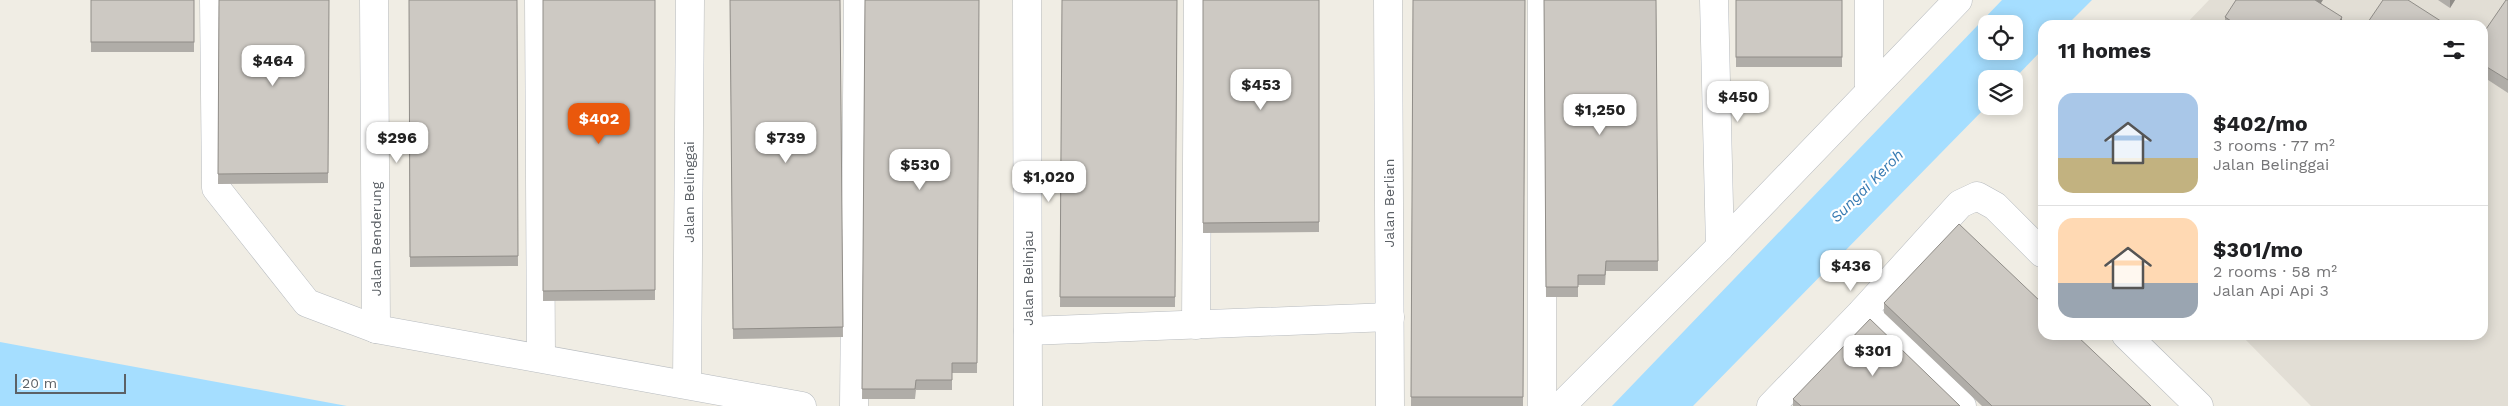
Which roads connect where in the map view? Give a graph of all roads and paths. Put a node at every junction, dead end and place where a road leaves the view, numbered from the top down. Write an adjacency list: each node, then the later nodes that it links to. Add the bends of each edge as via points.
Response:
1 (214, 0): 19 (street, via 216,188 306,303)
2 (374, 0): 19 (street, Jalan Benderung)
3 (539, 0): 22 (street)
4 (690, 0): 23 (street, Jalan Belinggai)
5 (858, 0): 25 (street)
6 (1027, 0): 20 (street, Jalan Belinjau)
7 (1198, 0): 18 (street)
8 (1388, 0): 17 (street, Jalan Berlian)
9 (1542, 0): 28 (street)
10 (1714, 0): 14 (street)
11 (1869, 0): 13 (street)
12 (1958, 0): 13 (street)
13 (1869, 91): 14 (street)
14 (1720, 247): 29 (street)
15 (2038, 248): 16 (street, via 1995,206 1977,196 1960,204)
16 (1863, 311): 30 (street); 31 (street)
17 (1390, 317): 18 (street); 27 (street, Jalan Berlian)
18 (1196, 325): 20 (street)
19 (376, 329): 22 (street)
20 (1028, 330): 26 (street, Jalan Belinjau)
21 (2131, 340): 32 (street)
22 (540, 358): 23 (street)
23 (687, 384): 24 (street)
24 (802, 406)
25 (854, 406)
26 (1028, 406)
27 (1390, 406)
28 (1542, 406)
29 (1561, 406)
30 (1771, 406)
31 (1962, 406)
32 (2199, 406)

